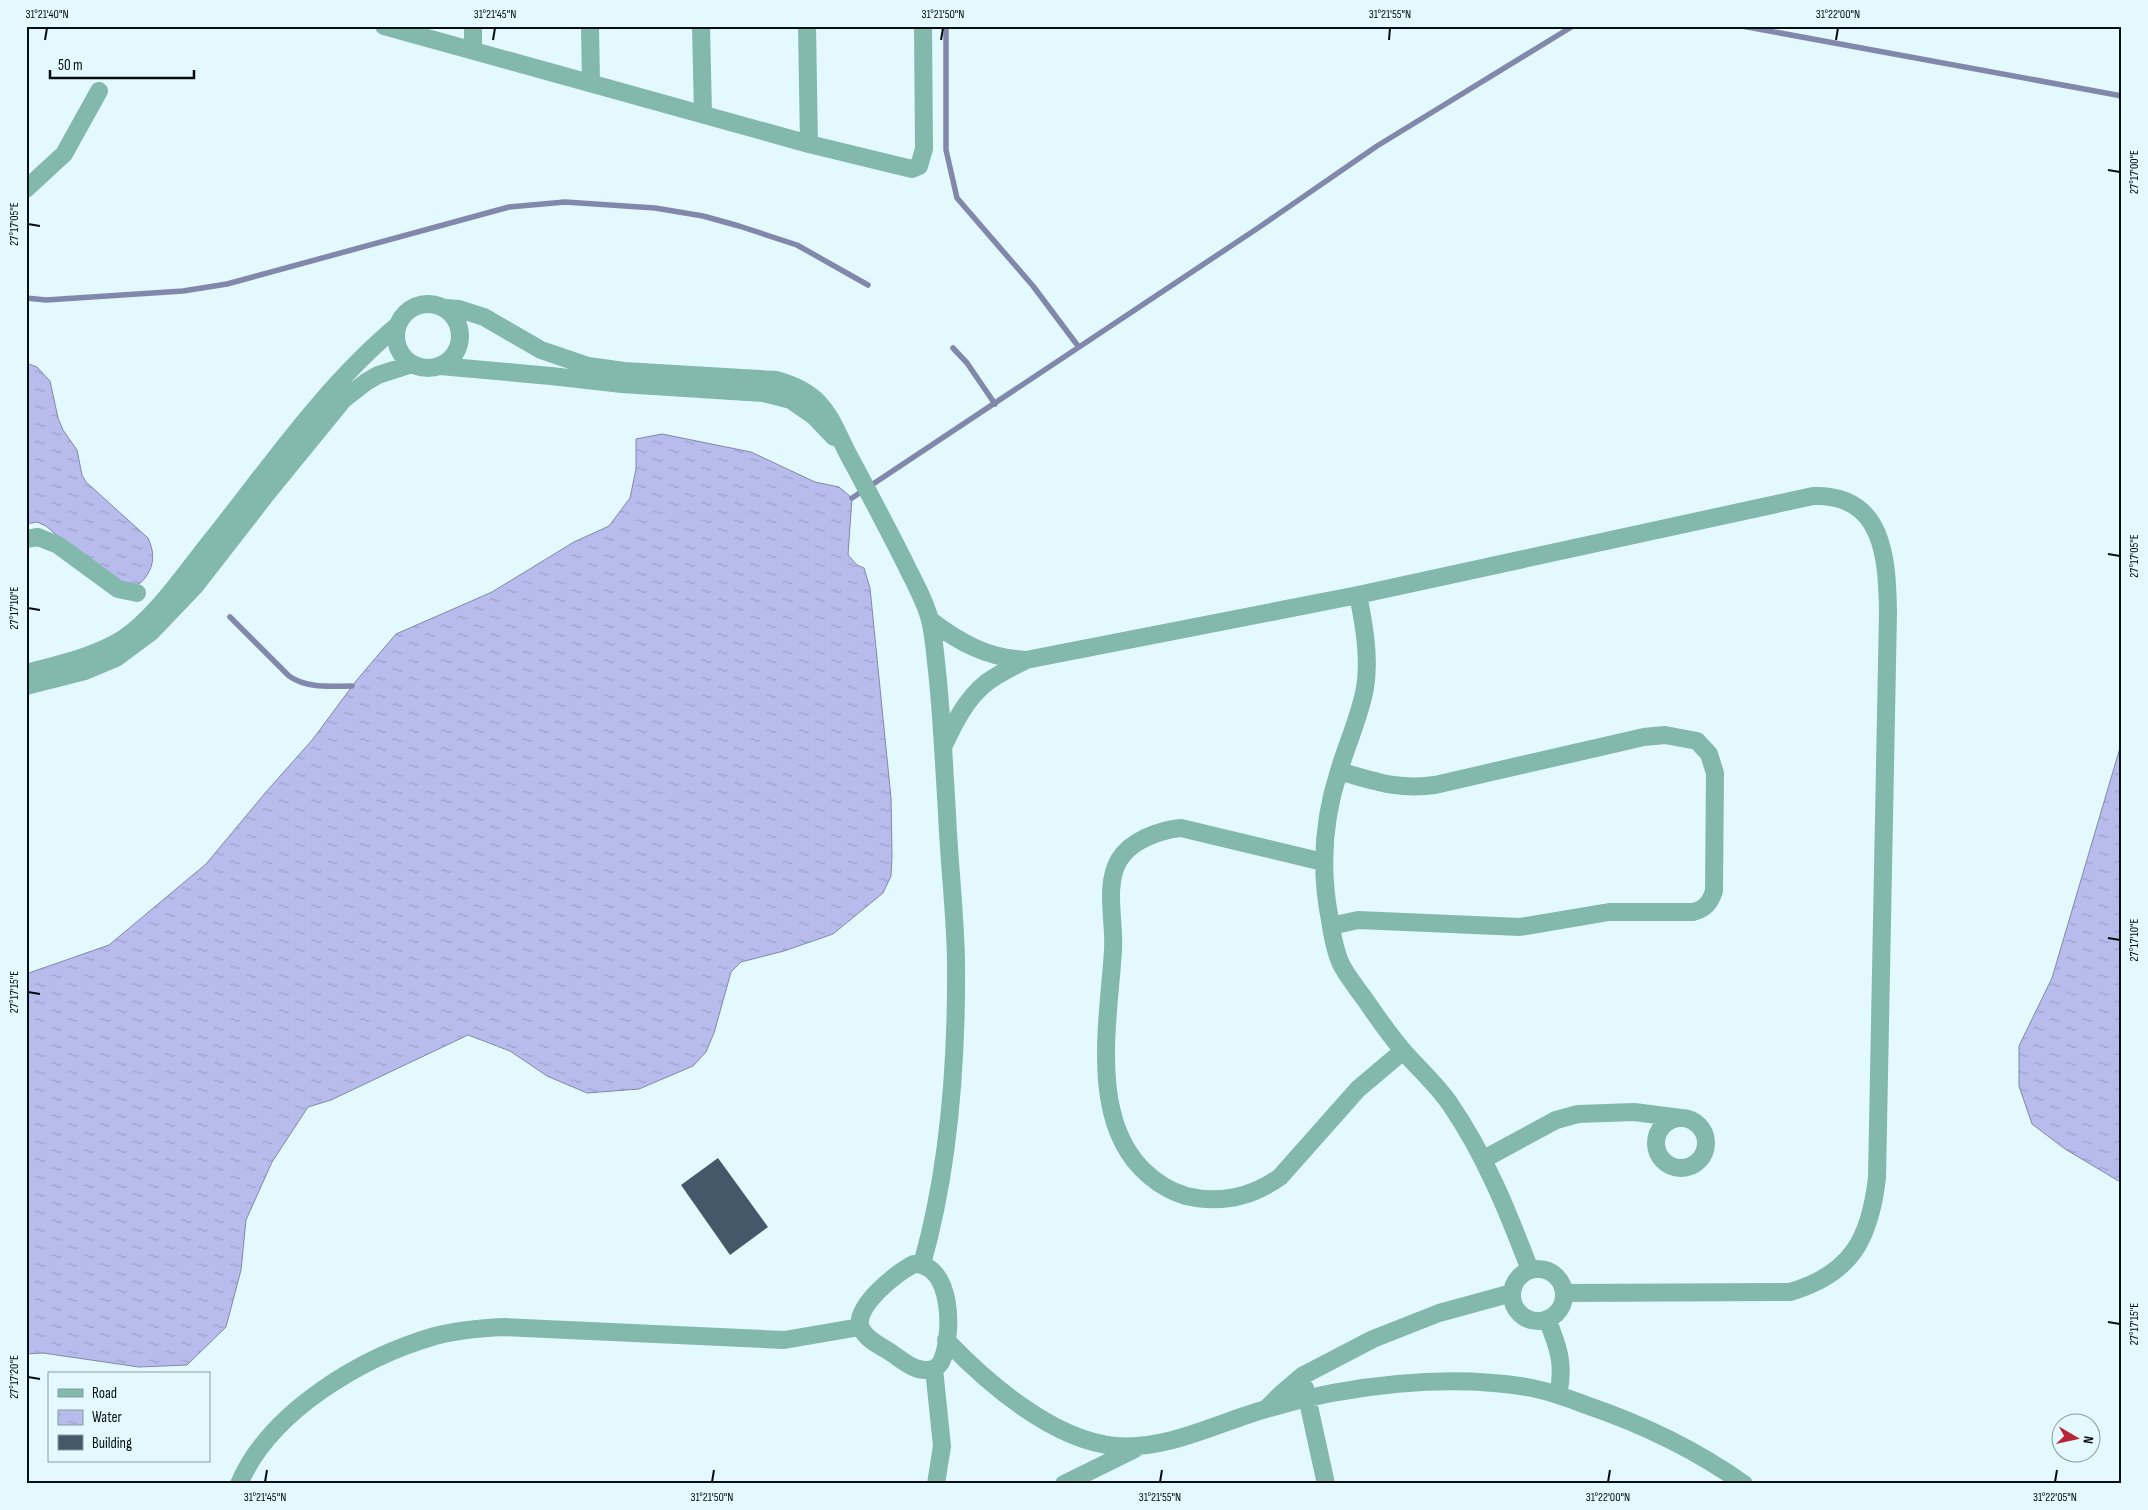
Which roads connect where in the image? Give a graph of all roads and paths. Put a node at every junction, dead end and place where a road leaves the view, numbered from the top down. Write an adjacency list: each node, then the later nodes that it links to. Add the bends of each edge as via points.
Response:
1 (384, 26): 7 (street)
2 (473, 26): 7 (street)
3 (590, 26): 8 (street)
4 (701, 26): 10 (street)
5 (807, 26): 11 (street)
6 (923, 26): 11 (street, via 924,149 919,166 912,169)
7 (472, 50): 8 (street)
8 (591, 83): 10 (street)
9 (100, 91): 12 (street, via 64,154)
10 (702, 114): 11 (street)
11 (809, 144)
12 (26, 189)
13 (445, 308): 14 (street, via 431,304 417,306 405,314); 16 (street, via 455,318 461,339 452,358); 17 (street, via 484,316 541,350 588,366 786,383 818,401 834,424)
14 (398, 326): 15 (street, via 398,348); 23 (street, via 364,356 311,415 169,594 133,631 91,654)
15 (412, 364): 16 (street, via 426,368); 24 (street, via 378,375 343,400 195,586 132,648 85,671)
16 (440, 366): 17 (street, via 771,395 791,400 802,407)
17 (844, 448): 21 (street, via 877,506)
18 (26, 539): 19 (street, via 38,537 58,545 118,589)
19 (137, 593)
20 (1358, 595): 22 (street); 26 (street, via 1364,624 1365,688); 37 (street, via 1813,496 1838,498 1852,504 1872,525 1884,551 1888,612 1877,1178 1866,1230 1844,1263 1831,1274 1819,1282 1790,1292)
21 (930, 620): 22 (street, via 979,651); 25 (street)
22 (1026, 660): 25 (street, via 986,683 973,696 959,714)
23 (26, 672)
24 (26, 686)
25 (943, 748): 34 (street, via 956,958 955,1011 944,1163)
26 (1338, 771): 27 (street, via 1324,838); 28 (street, via 1392,786 1418,788 1644,737 1665,735 1697,741 1709,754 1715,773 1714,891 1707,905 1693,912 1610,912 1520,927 1358,920)
27 (1323, 862): 28 (street); 29 (street, via 1181,828 1142,840 1120,859 1113,878 1114,948 1106,1061 1107,1092 1119,1138 1141,1168 1171,1190 1212,1200 1241,1196 1268,1186 1280,1177 1358,1089)
28 (1331, 926): 29 (street, via 1340,963)
29 (1403, 1051): 33 (street, via 1440,1091)
30 (1634, 1112): 31 (street); 32 (street, via 1648,1124); 33 (street, via 1566,1116)
31 (1681, 1118): 32 (street, via 1665,1124); 32 (street, via 1698,1124 1704,1135 1704,1153 1697,1162 1686,1168 1669,1165 1660,1157)
32 (1656, 1140)
33 (1484, 1159): 35 (street)
34 (922, 1264): 39 (street, via 914,1264 893,1278 863,1308); 40 (street, via 938,1276 944,1287)
35 (1530, 1270): 36 (street, via 1516,1280); 37 (street, via 1538,1268 1551,1272 1560,1281)
36 (1512, 1293): 38 (street, via 1514,1305 1522,1315 1534,1320); 42 (street, via 1439,1313 1397,1329)
37 (1564, 1293): 38 (street, via 1558,1311)
38 (1547, 1319): 43 (street, via 1562,1369)
39 (860, 1326): 41 (street, via 865,1335 906,1363 926,1370); 47 (street, via 784,1340 504,1327 476,1328 436,1336 361,1367 296,1410 257,1452)
40 (946, 1340): 41 (street, via 942,1362); 46 (street, via 990,1383 1053,1425 1094,1443)
41 (934, 1369): 48 (street, via 942,1446)
42 (1302, 1376): 44 (street); 45 (street)
43 (1558, 1394): 44 (street, via 1503,1385 1404,1382); 51 (street, via 1660,1434)
44 (1308, 1399): 45 (street); 50 (street)
45 (1267, 1408): 46 (street, via 1178,1438)
46 (1140, 1447): 49 (street)
47 (239, 1484)
48 (936, 1484)
49 (1064, 1484)
50 (1326, 1484)
51 (1744, 1484)

